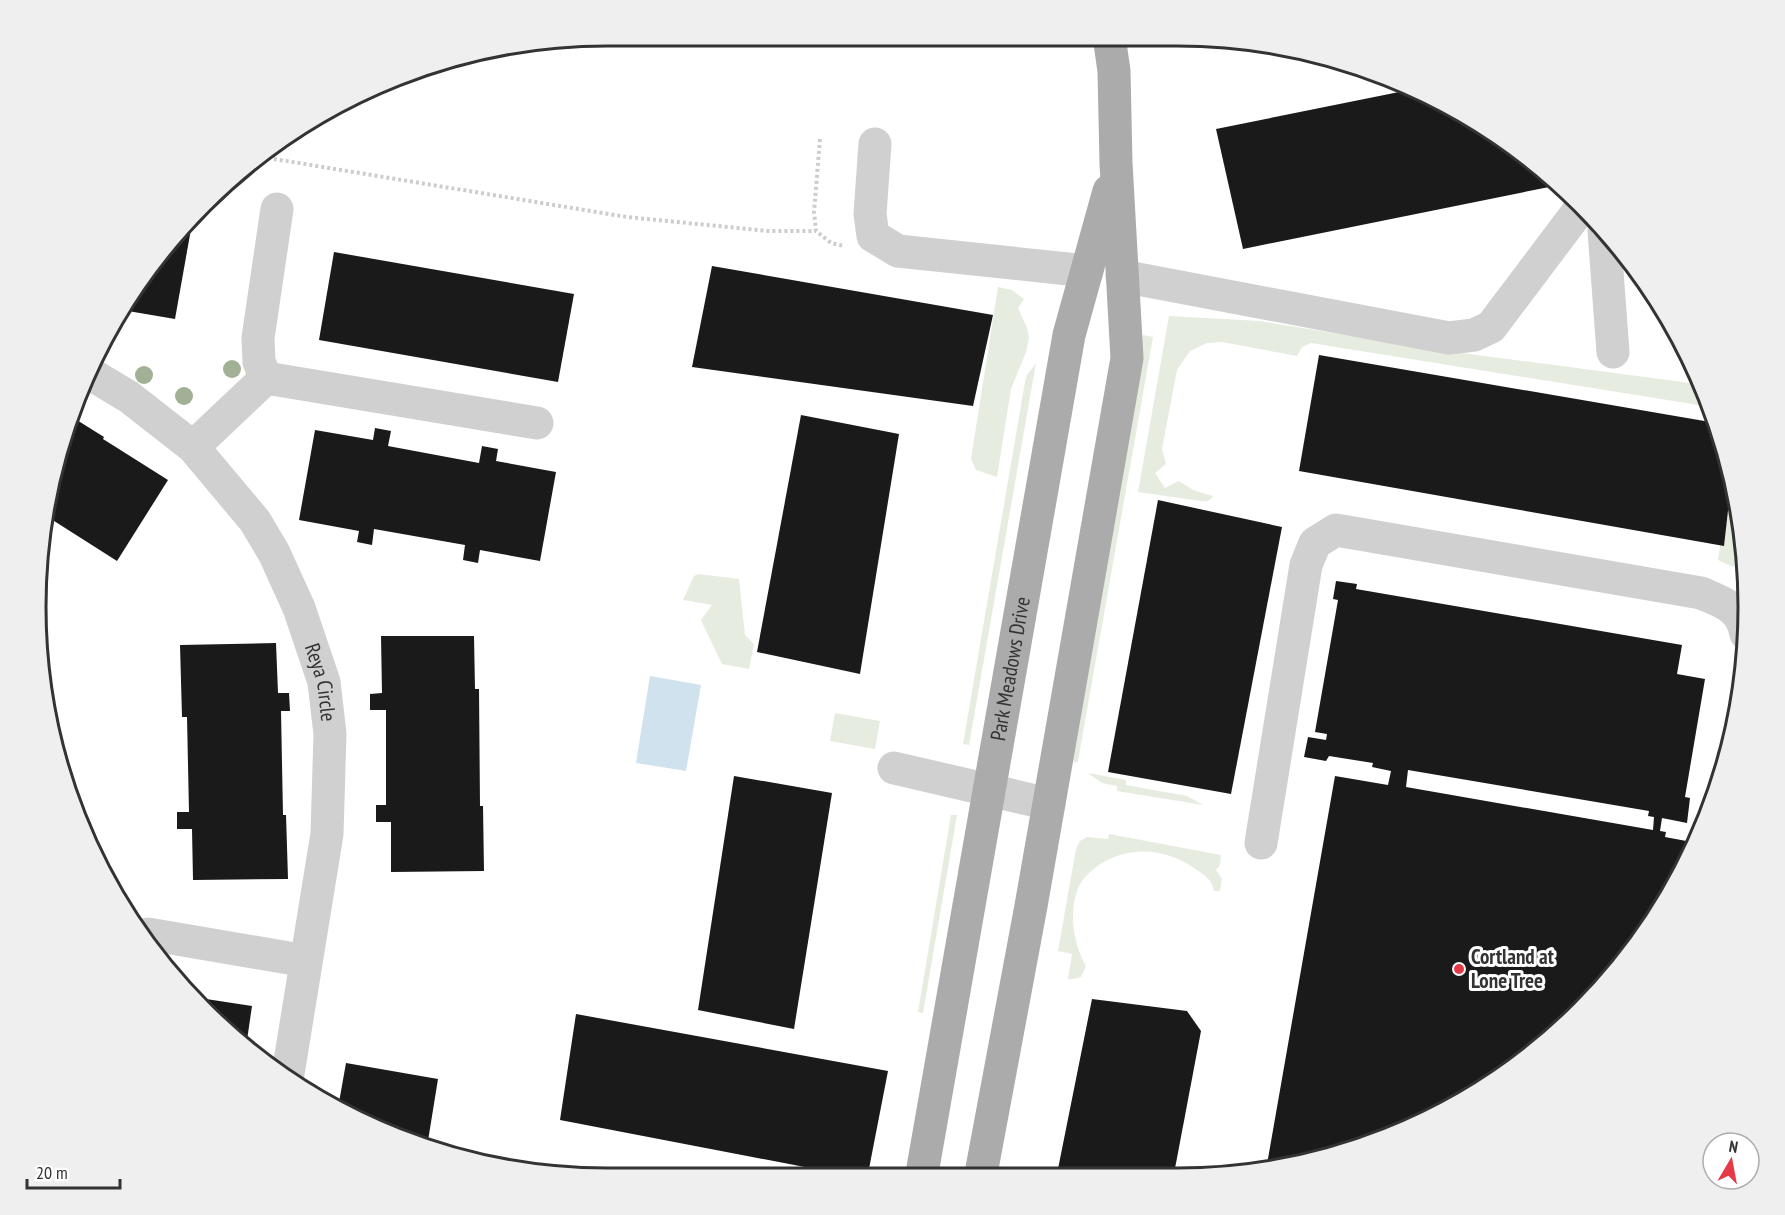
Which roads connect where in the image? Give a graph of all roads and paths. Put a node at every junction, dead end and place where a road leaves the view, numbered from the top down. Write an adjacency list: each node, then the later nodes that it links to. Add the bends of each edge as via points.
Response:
1 (1110, 46): 5 (main road, Park Meadows Drive)
2 (820, 139): 8 (path)
3 (875, 144): 9 (lane, via 870,214 873,236)
4 (271, 159): 8 (path, via 627,217 768,231)
5 (1116, 163): 11 (main road, Park Meadows Drive); 12 (main road, Park Meadows Drive)
6 (276, 209): 15 (lane, via 258,338 259,362)
7 (1577, 214): 12 (lane, via 1491,327 1474,335 1449,338)
8 (816, 231): 9 (path, via 831,243 847,246)
9 (883, 243): 11 (lane, via 898,251)
10 (1605, 245): 13 (lane)
11 (1087, 271): 20 (main road, Park Meadows Drive, via 1069,335)
12 (1122, 276): 21 (main road, Park Meadows Drive, via 1127,358)
13 (1613, 351)
14 (96, 377): 17 (lane, Reya Circle, via 129,397)
15 (266, 378): 16 (lane); 17 (lane)
16 (537, 423)
17 (193, 447): 24 (lane, Reya Circle, via 255,521 274,553 299,608 324,682 330,734 327,834)
18 (1738, 614): 22 (lane, via 1732,606 1701,592 1336,530 1315,543 1306,565)
19 (894, 768): 20 (lane)
20 (990, 789): 21 (lane); 26 (main road, Park Meadows Drive)
21 (1049, 804): 27 (main road, Park Meadows Drive)
22 (1261, 843)
23 (152, 935): 24 (lane)
24 (306, 961): 25 (lane, Reya Circle)
25 (289, 1069)
26 (923, 1168)
27 (982, 1168)

